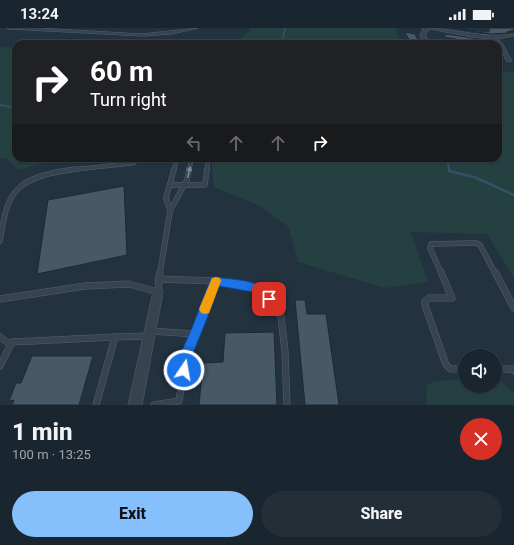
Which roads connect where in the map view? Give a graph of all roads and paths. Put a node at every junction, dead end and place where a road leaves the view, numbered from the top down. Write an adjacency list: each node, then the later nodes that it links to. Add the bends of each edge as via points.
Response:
1 (9, 28): 2 (street, via 142,35)
2 (196, 28)
3 (430, 28): 5 (street); 6 (street, via 426,29 422,37)
4 (514, 35): 5 (street)
5 (493, 38): 7 (street)
6 (427, 40)
7 (495, 40)
8 (502, 48): 9 (street)
9 (509, 61)
10 (176, 162): 14 (lane)
11 (191, 162): 15 (lane, one-way to 11)
12 (208, 162): 15 (lane, via 205,185)
13 (134, 163): 17 (lane, via 50,174 32,179 16,191 6,212)
14 (170, 185): 15 (lane); 16 (lane, via 166,198)
15 (184, 185): 16 (lane)
16 (170, 211): 18 (lane)
17 (0, 240)
18 (158, 279): 19 (lane); 20 (lane)
19 (215, 281): 24 (lane); 35 (lane, via 255,288 269,299 281,316)
20 (158, 292): 21 (lane, via 129,284 86,286); 23 (street)
21 (0, 298)
22 (514, 308): 29 (lane, via 480,245 431,244 430,248 452,298 429,298 425,301 425,306 446,365 450,369)
23 (150, 333): 24 (lane); 26 (lane); 33 (street)
24 (196, 334): 34 (lane, via 186,355 179,401)
25 (0, 337): 27 (lane)
26 (115, 338): 27 (lane); 32 (lane)
27 (10, 344): 28 (lane)
28 (0, 366)
29 (458, 369)
30 (502, 369): 31 (lane)
31 (514, 369)
32 (96, 405)
33 (135, 405)
34 (154, 405)
35 (287, 405)

